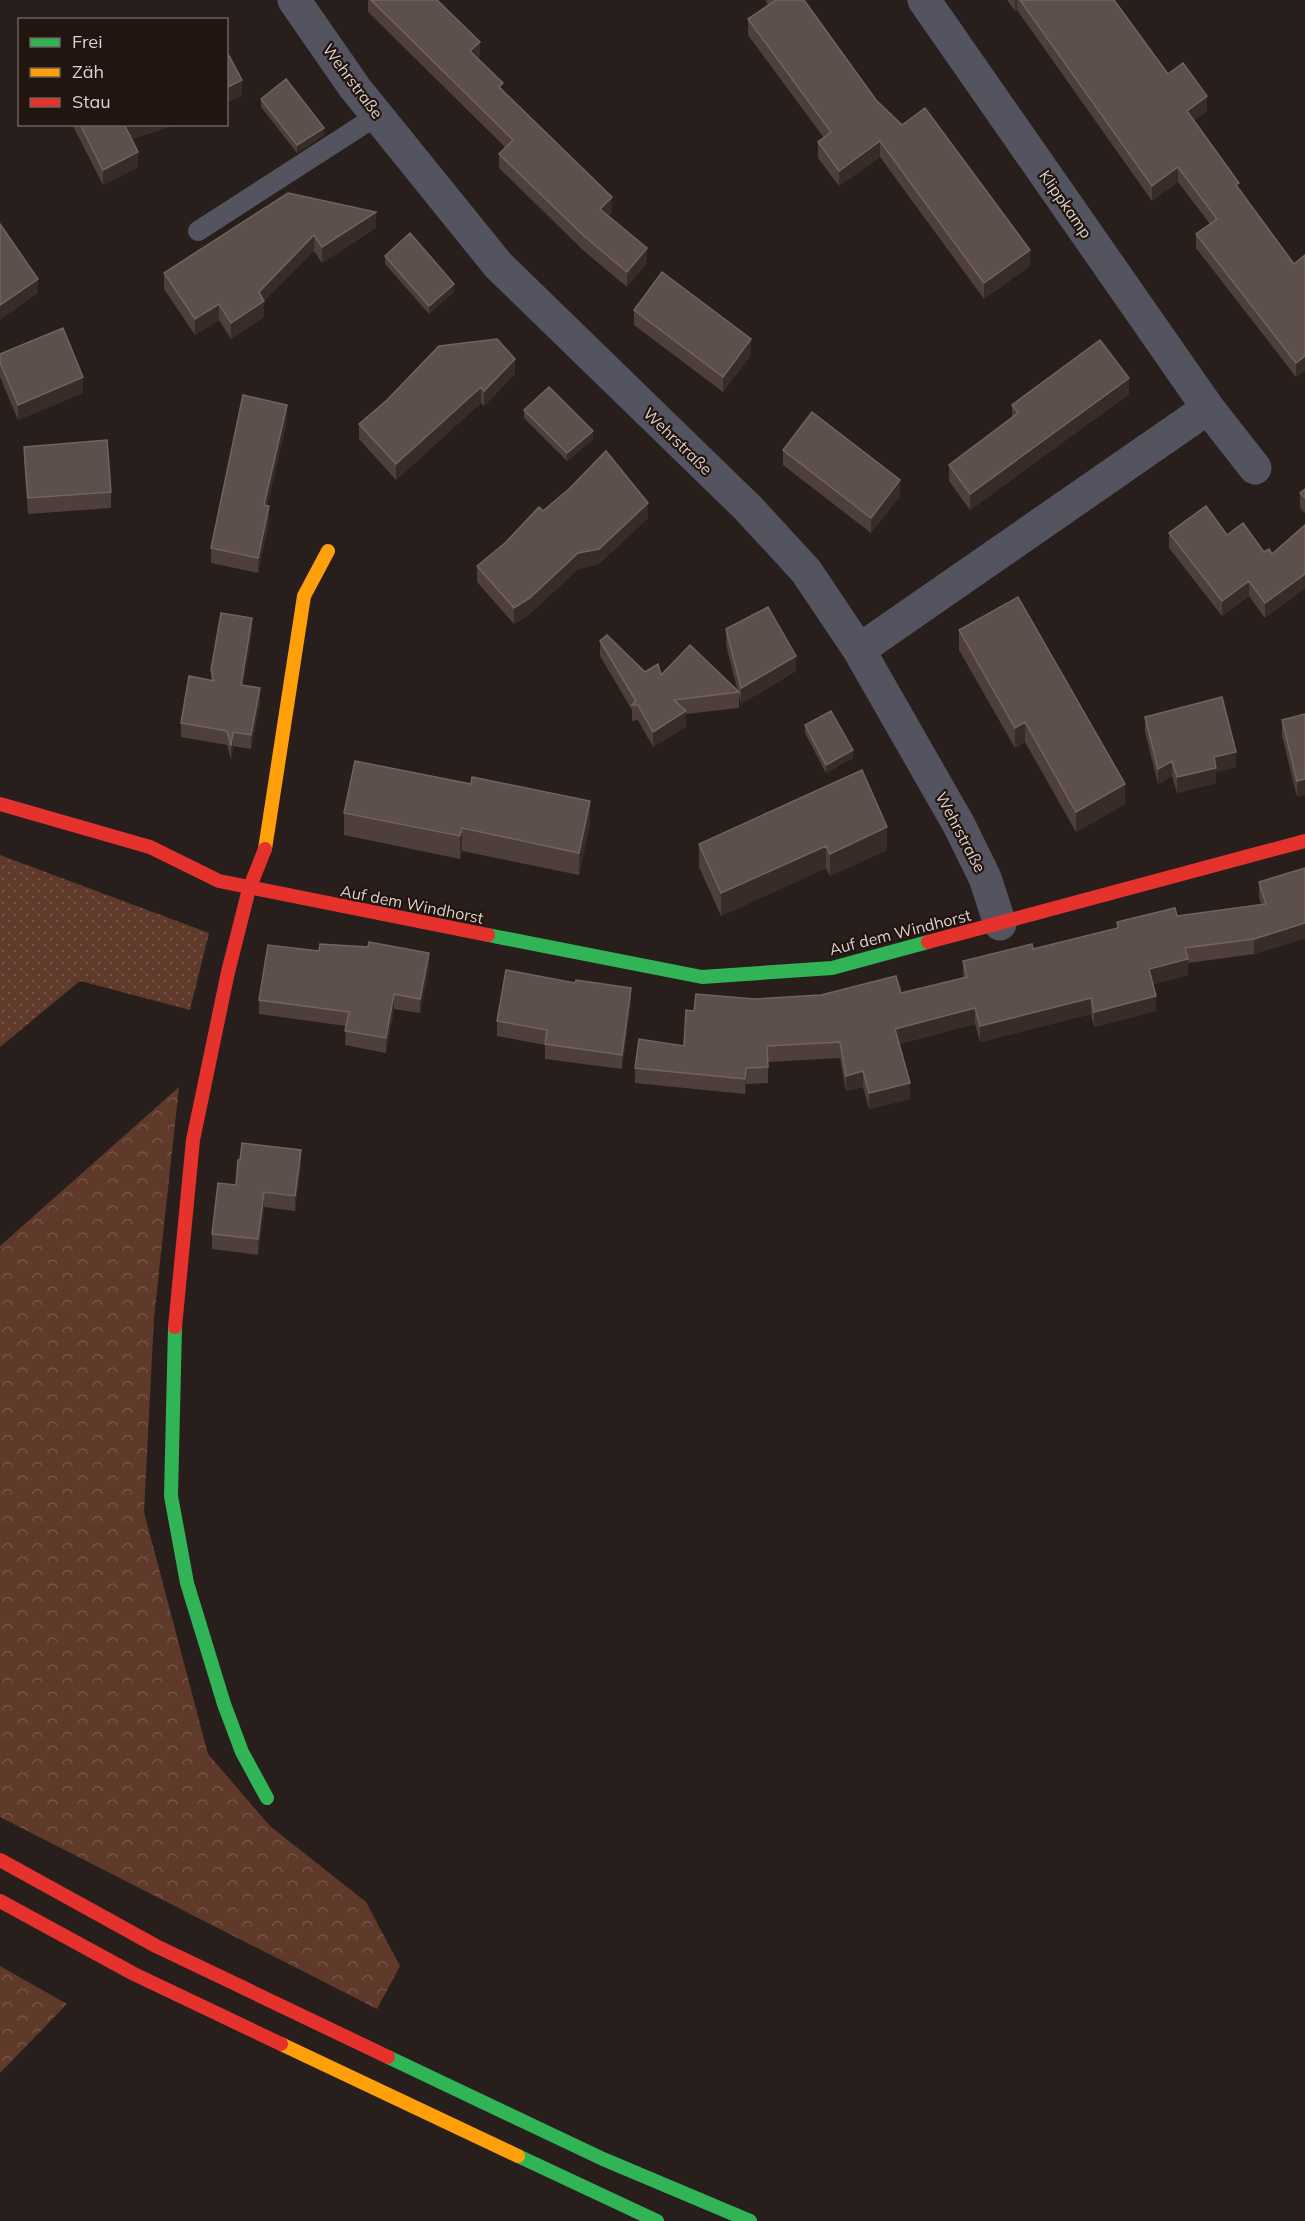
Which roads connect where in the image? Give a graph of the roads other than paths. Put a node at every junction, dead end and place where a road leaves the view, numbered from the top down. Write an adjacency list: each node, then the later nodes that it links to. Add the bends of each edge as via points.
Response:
1 (294, 0): 3 (street, Wehrstraße)
2 (924, 0): 5 (street, Klippkamp)
3 (378, 115): 4 (lane); 8 (street, Wehrstraße, via 498,265 748,508 806,571)
4 (198, 231)
5 (1208, 408): 6 (street, Klippkamp); 8 (street)
6 (1255, 468)
7 (328, 551): 11 (main road, via 304,596 267,846)
8 (859, 650): 12 (street, Wehrstraße, via 959,825 985,879)
9 (0, 804): 11 (main road, Auf dem Windhorst, via 150,848 219,881)
10 (1305, 841): 12 (main road, Auf dem Windhorst)
11 (249, 889): 12 (main road, Auf dem Windhorst, via 702,977 832,968); 13 (main road, via 193,1140 175,1319 171,1496 187,1583 224,1704 242,1752)
12 (1000, 924)
13 (267, 1798)
14 (0, 1860): 17 (main road, via 156,1946 603,2159)
15 (0, 1901): 16 (main road, via 134,1974)
16 (657, 2221)
17 (750, 2221)

